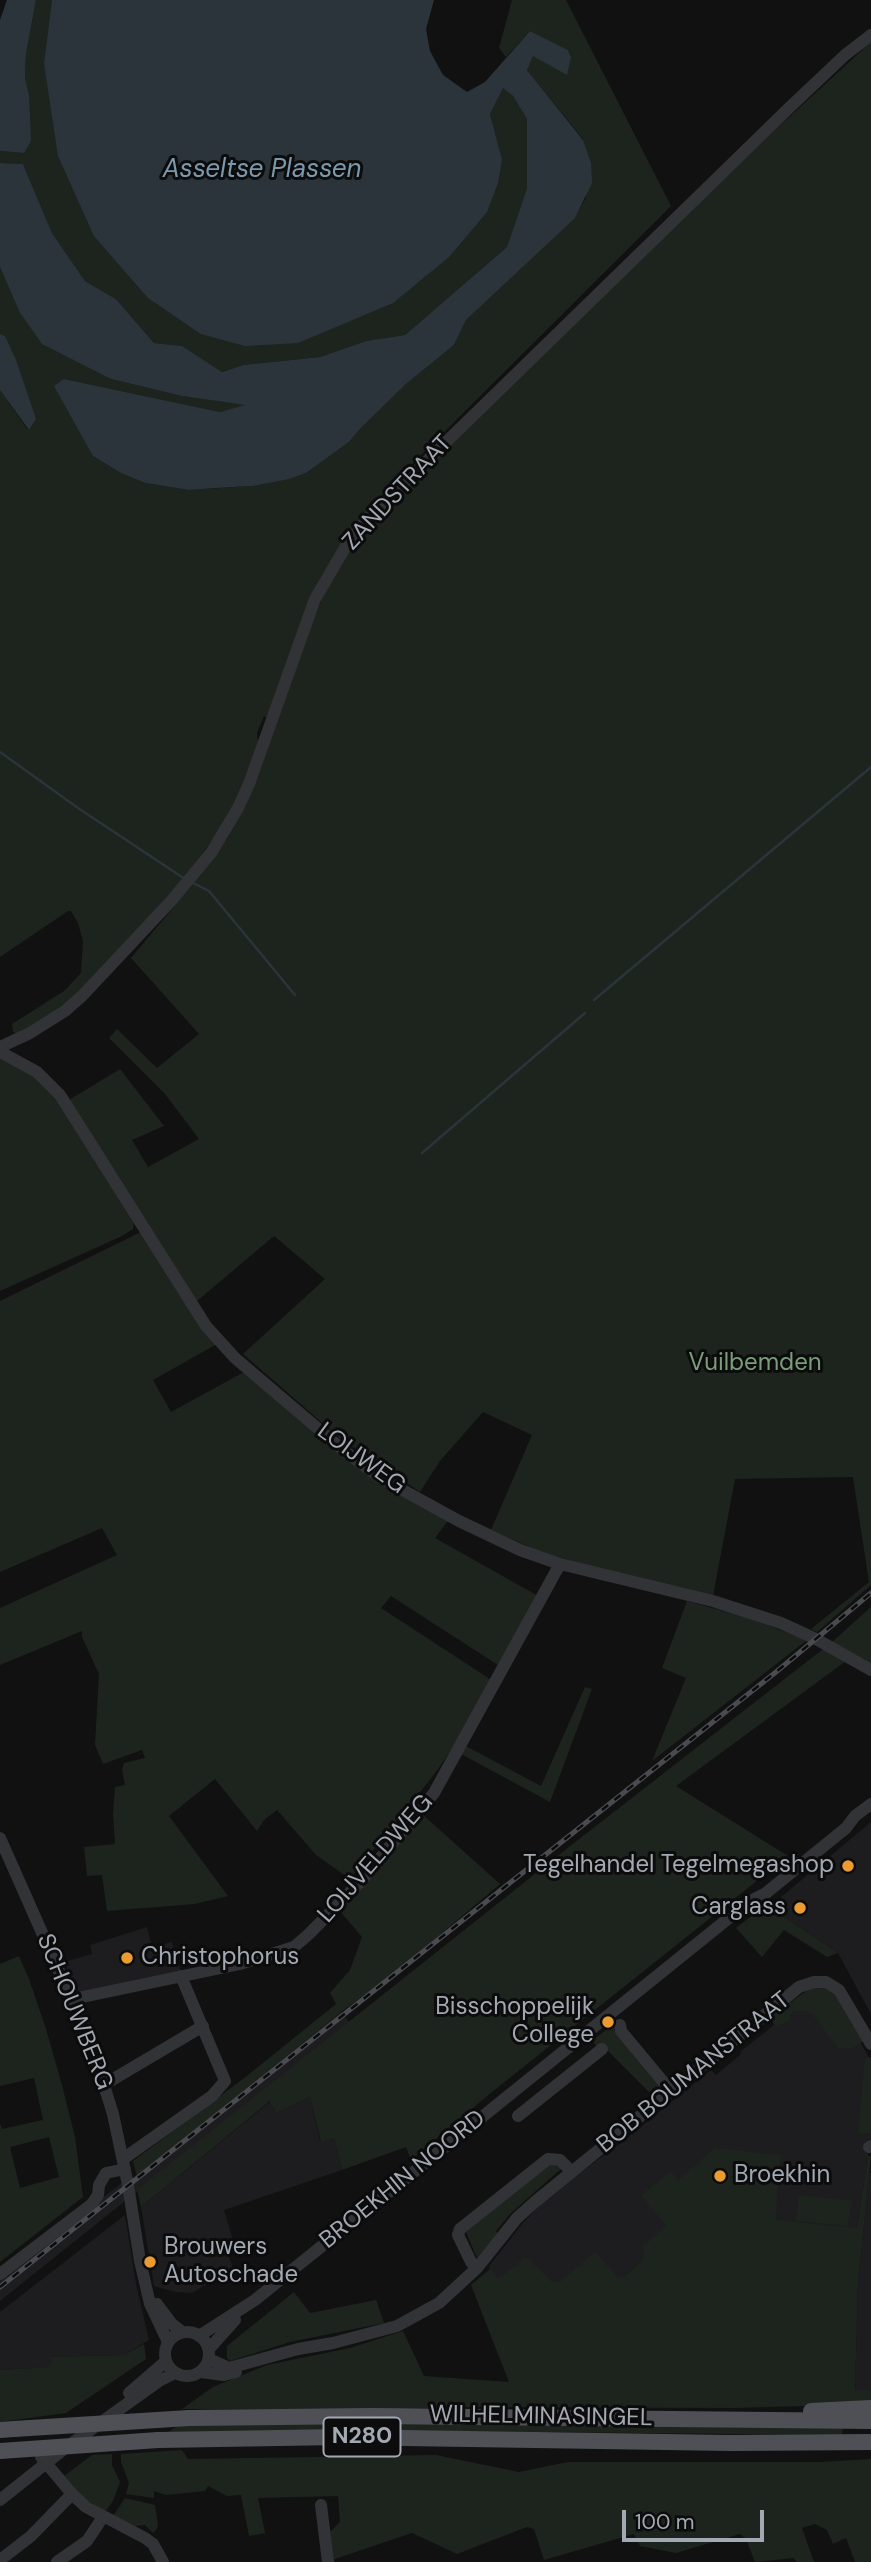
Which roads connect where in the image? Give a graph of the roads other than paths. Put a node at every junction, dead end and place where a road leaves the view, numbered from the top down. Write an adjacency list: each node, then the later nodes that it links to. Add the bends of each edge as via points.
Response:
1 (871, 34): 2 (street, ZANDSTRAAT, via 790,107 366,520 315,599 249,784 211,852 83,995 30,1033)
2 (0, 1047): 3 (street, LOIJWEG, via 4,1054 37,1072 60,1095 206,1326 235,1358 379,1476 458,1521)
3 (560, 1564): 4 (street, LOIJWEG, via 713,1601 780,1623); 7 (street, LOIJVELDWEG, via 434,1793 328,1918 294,1947)
4 (871, 1670)
5 (871, 1804): 13 (street, BROEKHIN NOORD, via 766,1893 750,1900)
6 (0, 1838): 8 (street, SCHOUWBERG)
7 (181, 1976): 8 (street, LOIJVELDWEG); 10 (street)
8 (73, 1999): 15 (street, SCHOUWBERG)
9 (620, 2025): 16 (street)
10 (203, 2026): 15 (street); 18 (street, via 224,2077 223,2085)
11 (871, 2044): 16 (street, BOB BOUMANSTRAAT, via 838,1990 826,1982 814,1982 799,1987)
12 (602, 2049): 14 (street, BROEKHIN NOORD)
13 (552, 2060): 14 (street); 23 (street, BROEKHIN NOORD)
14 (566, 2077): 17 (street, BROEKHIN NOORD)
15 (105, 2084): 18 (street, SCHOUWBERG)
16 (670, 2090): 19 (street, BOB BOUMANSTRAAT)
17 (518, 2116)
18 (124, 2164): 21 (street, via 106,2173 92,2204); 22 (street, SCHOUWBERG)
19 (572, 2172): 20 (street, BOB BOUMANSTRAAT, via 517,2218); 20 (street, via 560,2160 548,2159 460,2230 458,2235)
20 (477, 2268): 29 (street, BOB BOUMANSTRAAT, via 439,2303 397,2326)
21 (0, 2274)
22 (143, 2275): 24 (street, SCHOUWBERG, via 160,2309); 26 (street, SCHOUWBERG, via 150,2304)
23 (256, 2300): 25 (street, BROEKHIN NOORD); 27 (street, BROEKHIN NOORD, via 216,2339)
24 (182, 2332): 25 (street); 26 (street)
25 (199, 2336): 27 (street)
26 (168, 2342): 28 (street)
27 (209, 2354): 29 (street, BOB BOUMANSTRAAT, via 229,2368); 30 (street)
28 (166, 2361): 31 (street); 38 (street)
29 (248, 2364): 30 (street, BOB BOUMANSTRAAT, via 224,2375)
30 (201, 2372): 31 (street, via 189,2377)
31 (175, 2373): 38 (street)
32 (871, 2408): 33 (main road, N280)
33 (740, 2421): 34 (main road, WILHELMINASINGEL / N280); 35 (main road, WILHELMINASINGEL / N280, bridge, via 189,2418)
34 (871, 2421)
35 (7, 2430)
36 (866, 2444): 37 (main road, WILHELMINASINGEL / N280, bridge, via 352,2437 158,2440)
37 (0, 2451)
38 (43, 2460): 39 (street); 40 (street); 41 (street)
39 (0, 2490)
40 (72, 2494): 43 (street); 44 (street)
41 (0, 2500)
42 (321, 2505): 47 (street)
43 (103, 2517): 45 (street, via 91,2537); 46 (street, via 153,2544)
44 (0, 2560)
45 (57, 2562)
46 (163, 2562)
47 (328, 2562)

